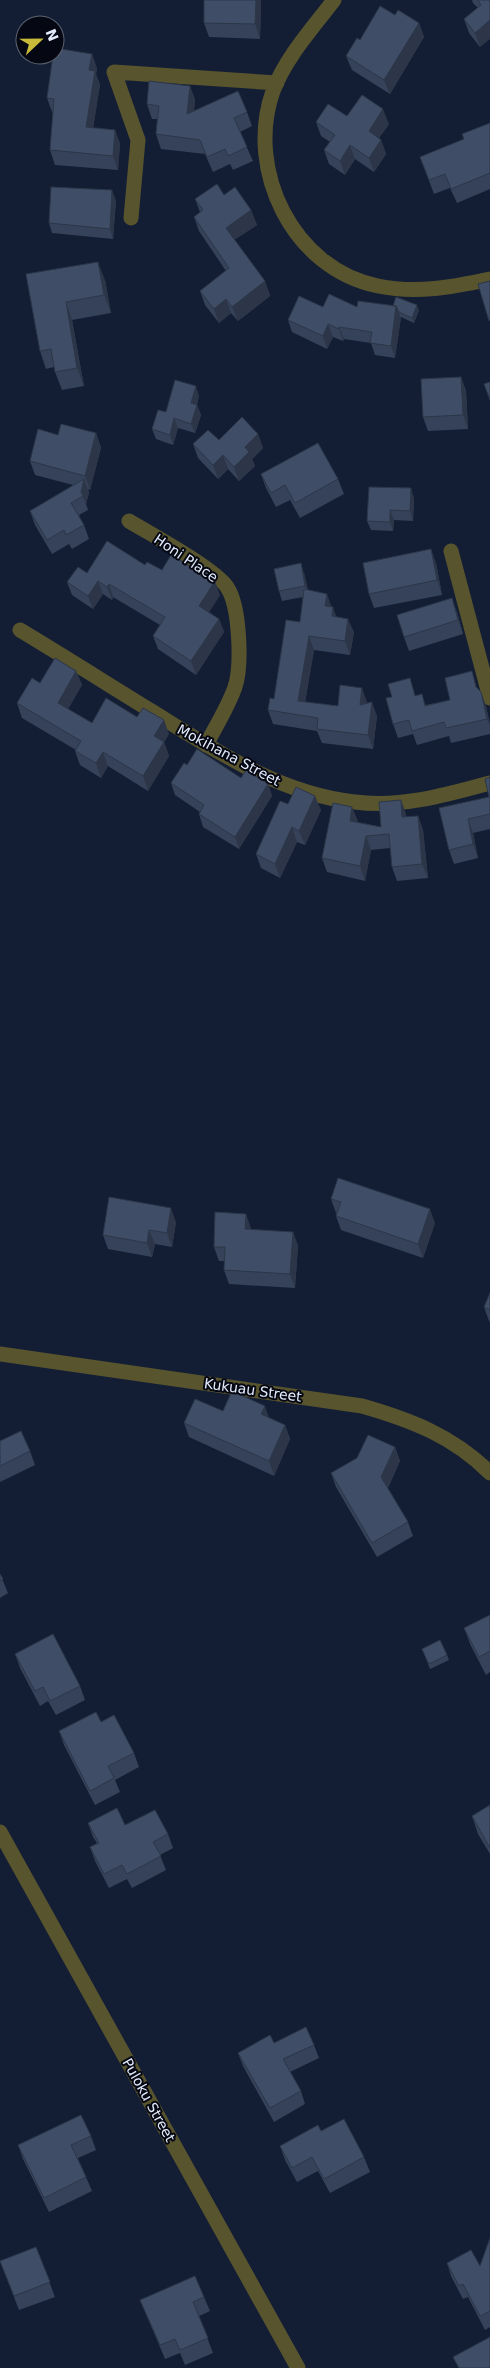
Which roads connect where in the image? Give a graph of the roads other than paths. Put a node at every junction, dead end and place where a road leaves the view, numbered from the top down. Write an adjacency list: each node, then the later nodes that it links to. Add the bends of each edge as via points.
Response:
1 (334, 0): 2 (street, via 286,63)
2 (277, 83): 3 (street, via 114,72 138,140); 4 (street, via 266,121 265,152 270,182 282,211 299,237 321,258 347,275 406,291 437,290)
3 (131, 218)
4 (490, 279)
5 (129, 521): 9 (street, Honi Place, via 208,569 227,587 236,612 239,663 235,687)
6 (451, 551): 8 (street)
7 (20, 630): 9 (street, Mokihana Street)
8 (490, 698)
9 (206, 745): 10 (street, Mokihana Street, via 262,775 308,794 356,803 406,802)
10 (490, 784)
11 (0, 1354): 12 (street, Kukuau Street, via 362,1406 408,1420 447,1439)
12 (490, 1473)
13 (0, 1832): 14 (street, Puloku Street)
14 (298, 2368)

